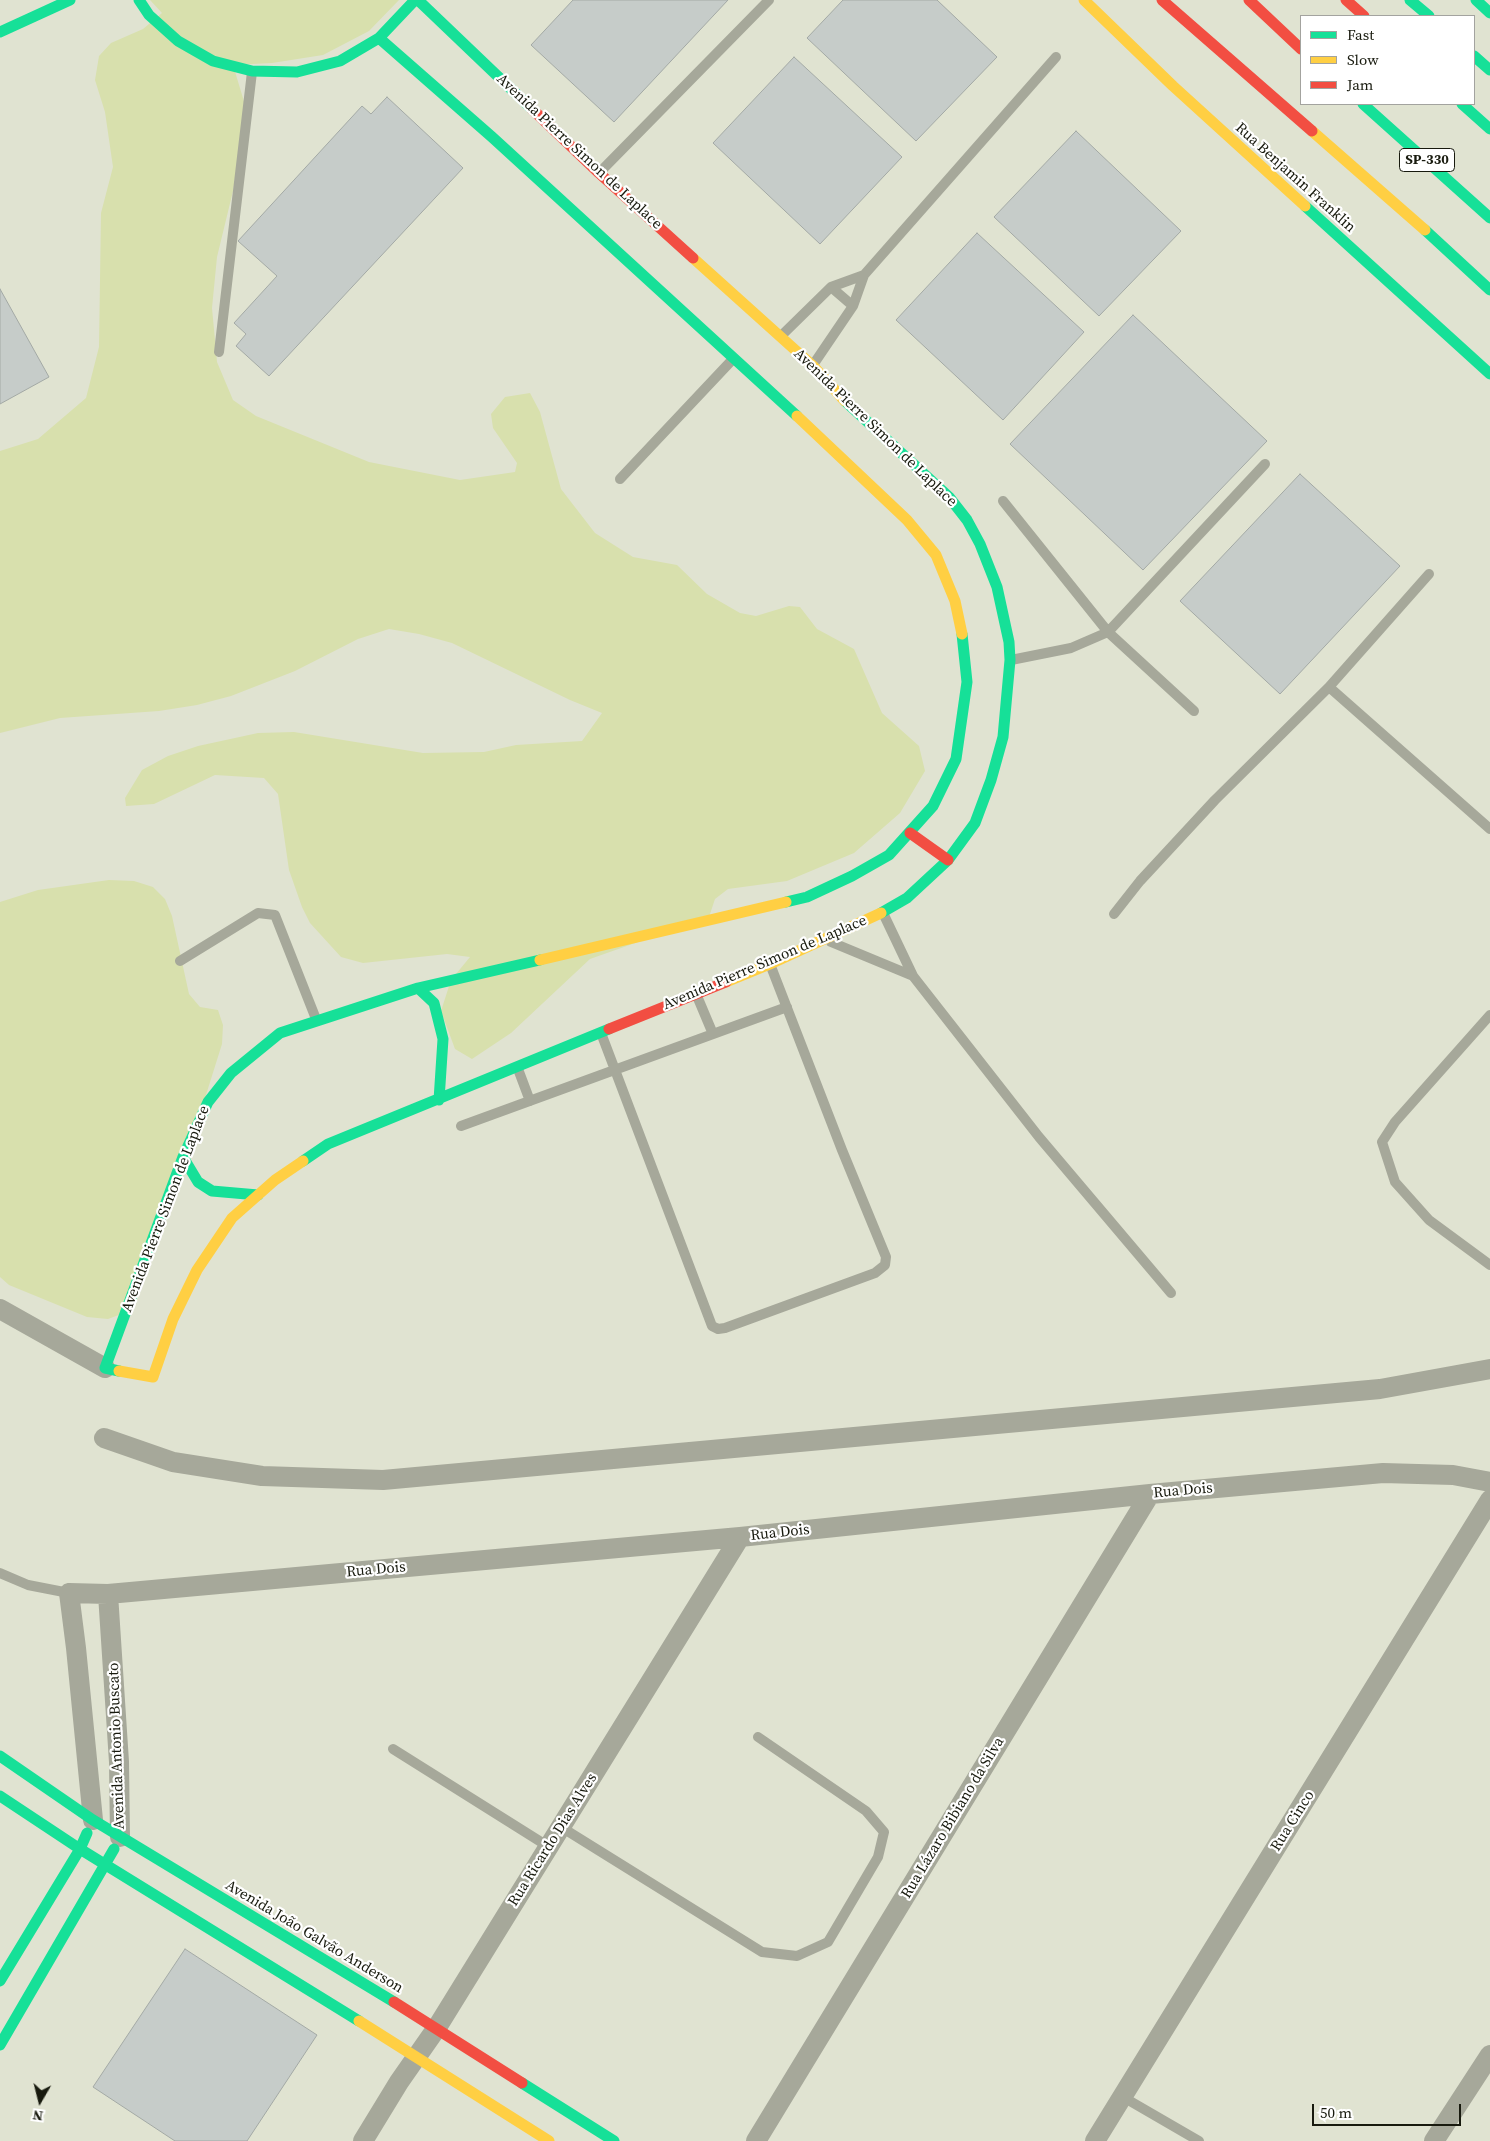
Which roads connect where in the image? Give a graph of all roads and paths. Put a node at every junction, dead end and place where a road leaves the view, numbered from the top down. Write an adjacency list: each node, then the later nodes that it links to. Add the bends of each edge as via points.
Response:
1 (70, 0): 14 (main road)
2 (139, 0): 20 (main road, via 149,15 178,42 213,61)
3 (417, 0): 15 (main road); 24 (main road, Avenida Pierre Simon de Laplace)
4 (769, 0): 24 (lane)
5 (1084, 0): 34 (main road, Rua Benjamin Franklin, via 1173,86)
6 (1162, 0): 28 (main road, via 1409,215)
7 (1249, 0): 16 (main road)
8 (1346, 0): 12 (main road)
9 (1410, 0): 13 (main road)
10 (1476, 0): 11 (main road)
11 (1490, 13)
12 (1363, 15)
13 (1427, 15)
14 (0, 32)
15 (379, 38): 20 (main road, via 340,61 297,72); 32 (main road, Avenida Pierre Simon de Laplace)
16 (1300, 48)
17 (1056, 57): 26 (lane)
18 (1475, 57): 19 (main road)
19 (1490, 70)
20 (252, 71): 31 (lane)
21 (1364, 105): 25 (main road, SP-330)
22 (1463, 105): 23 (main road)
23 (1490, 129)
24 (599, 173): 30 (main road, Avenida Pierre Simon de Laplace)
25 (1490, 218)
26 (864, 275): 27 (lane); 29 (lane)
27 (831, 287): 29 (lane); 30 (lane)
28 (1490, 290)
29 (854, 306): 33 (lane)
30 (780, 336): 33 (main road, Avenida Pierre Simon de Laplace)
31 (219, 352)
32 (734, 358): 36 (lane); 44 (main road, Avenida Pierre Simon de Laplace, via 907,520 936,555 955,601 967,682 956,759 933,806)
33 (813, 366): 40 (main road, Avenida Pierre Simon de Laplace, via 845,401 949,497 967,520 997,587)
34 (1490, 374)
35 (1265, 464): 39 (lane)
36 (620, 479)
37 (1003, 501): 39 (lane)
38 (1429, 574): 41 (lane)
39 (1108, 632): 40 (lane, via 1071,648); 42 (lane)
40 (1010, 660): 45 (main road, Avenida Pierre Simon de Laplace, via 1003,737 991,780 975,823)
41 (1329, 687): 43 (lane); 47 (lane, via 1215,800)
42 (1194, 711)
43 (1490, 829)
44 (910, 833): 45 (main road); 52 (main road, Avenida Pierre Simon de Laplace, via 889,855 807,897)
45 (948, 860): 46 (main road, Avenida Pierre Simon de Laplace, via 907,898)
46 (883, 912): 48 (main road, Avenida Pierre Simon de Laplace); 51 (lane)
47 (1114, 914)
48 (826, 939): 50 (main road, Avenida Pierre Simon de Laplace); 51 (lane)
49 (180, 961): 56 (lane, via 258,913 275,915)
50 (770, 964): 53 (main road, Avenida Pierre Simon de Laplace); 54 (lane)
51 (913, 976): 67 (lane, via 1039,1138)
52 (418, 988): 56 (main road, Avenida Pierre Simon de Laplace); 61 (main road, via 434,1003 443,1039)
53 (696, 994): 57 (main road, Avenida Pierre Simon de Laplace); 58 (lane)
54 (787, 1007): 58 (lane); 60 (lane, via 886,1257 885,1265 875,1273 725,1328 712,1326)
55 (1490, 1015): 66 (lane, via 1395,1122 1382,1142 1395,1182 1430,1220)
56 (316, 1020): 64 (main road, Avenida Pierre Simon de Laplace, via 280,1033 231,1072 208,1102)
57 (601, 1032): 59 (main road, Avenida Pierre Simon de Laplace); 60 (lane)
58 (713, 1034): 60 (lane)
59 (517, 1067): 61 (main road, Avenida Pierre Simon de Laplace); 62 (lane)
60 (616, 1070): 62 (lane)
61 (439, 1100): 65 (main road, Avenida Pierre Simon de Laplace, via 328,1144 274,1180)
62 (530, 1101): 63 (lane)
63 (461, 1126)
64 (183, 1157): 65 (main road, via 198,1182 212,1191); 69 (main road, Avenida Pierre Simon de Laplace)
65 (258, 1195): 69 (main road, Avenida Pierre Simon de Laplace, via 232,1218 198,1270 173,1319 153,1376)
66 (1490, 1265)
67 (1171, 1293)
68 (0, 1309): 69 (street, Avenida Pierre Simon de Laplace)
69 (105, 1368)
70 (1490, 1369): 71 (street, via 1380,1389 383,1480 262,1476 172,1462)
71 (104, 1438)
72 (1490, 1482): 73 (street, Rua Dois, via 1453,1475 1383,1473)
73 (1150, 1494): 75 (street, Rua Dois); 99 (street, Rua Lázaro Bibiano da Silva)
74 (1490, 1500): 95 (street, Rua Cinco)
75 (740, 1537): 78 (street, Rua Dois); 84 (street, Rua Ricardo Dias Alves)
76 (0, 1573): 77 (lane, via 28,1585)
77 (69, 1593): 78 (street, Rua Dois); 83 (street, Avenida Antonio Buscato)
78 (108, 1594): 85 (street, Avenida Antonio Buscato, via 119,1762)
79 (758, 1737): 84 (lane, via 866,1810 884,1832 878,1857 828,1942 797,1956 762,1952)
80 (394, 1749): 86 (lane)
81 (0, 1756): 83 (main road, Avenida João Galvão Anderson)
82 (0, 1796): 87 (main road)
83 (93, 1820): 85 (main road, Avenida João Galvão Anderson); 87 (main road, Avenida Antonio Buscato)
84 (561, 1827): 86 (street, Rua Ricardo Dias Alves)
85 (120, 1837): 88 (main road, Avenida Antonio Buscato); 91 (main road, Avenida João Galvão Anderson)
86 (548, 1847): 91 (street, Rua Ricardo Dias Alves)
87 (80, 1849): 88 (main road); 89 (main road, Avenida Antonio Buscato)
88 (106, 1864): 90 (main road, Avenida Antonio Buscato); 94 (main road)
89 (0, 1981)
90 (13, 1994): 92 (main road, Avenida Antonio Buscato)
91 (436, 2029): 94 (street, Rua Ricardo Dias Alves); 98 (main road, Avenida João Galvão Anderson)
92 (0, 2044)
93 (1490, 2055): 102 (street)
94 (416, 2057): 96 (street, Rua Ricardo Dias Alves); 97 (main road)
95 (1123, 2097): 100 (street, Rua Cinco); 101 (lane)
96 (363, 2141)
97 (549, 2141)
98 (614, 2141)
99 (756, 2141)
100 (1095, 2141)
101 (1199, 2141)
102 (1434, 2141)

